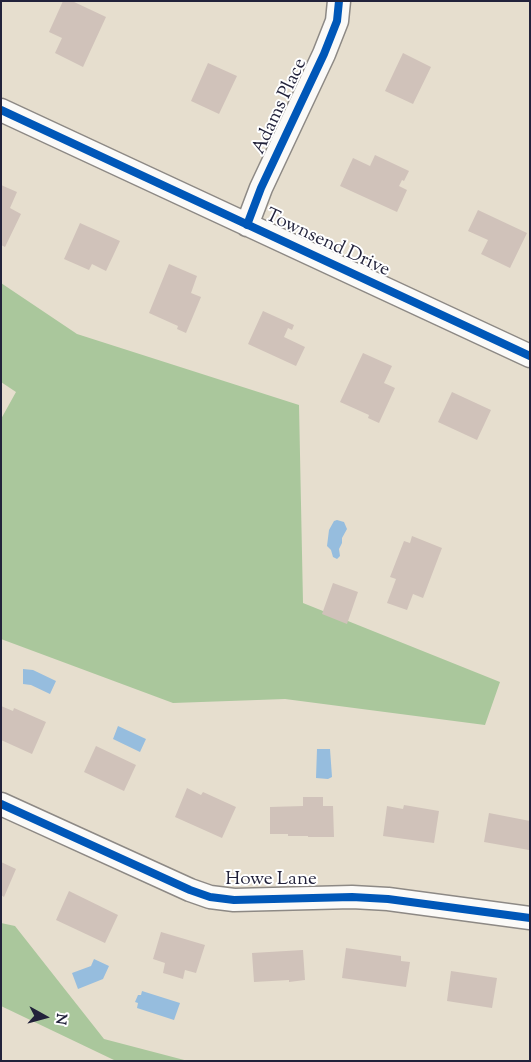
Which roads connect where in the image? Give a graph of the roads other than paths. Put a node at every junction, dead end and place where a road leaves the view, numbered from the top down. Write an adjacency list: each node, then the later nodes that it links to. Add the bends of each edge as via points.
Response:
1 (339, 1): 3 (street, Adams Place, via 337,21)
2 (1, 110): 3 (street, Townsend Drive)
3 (247, 225): 4 (street, Townsend Drive)
4 (530, 356)
5 (1, 804): 6 (street, Howe Lane, via 210,897 234,900 388,899)
6 (530, 918)

